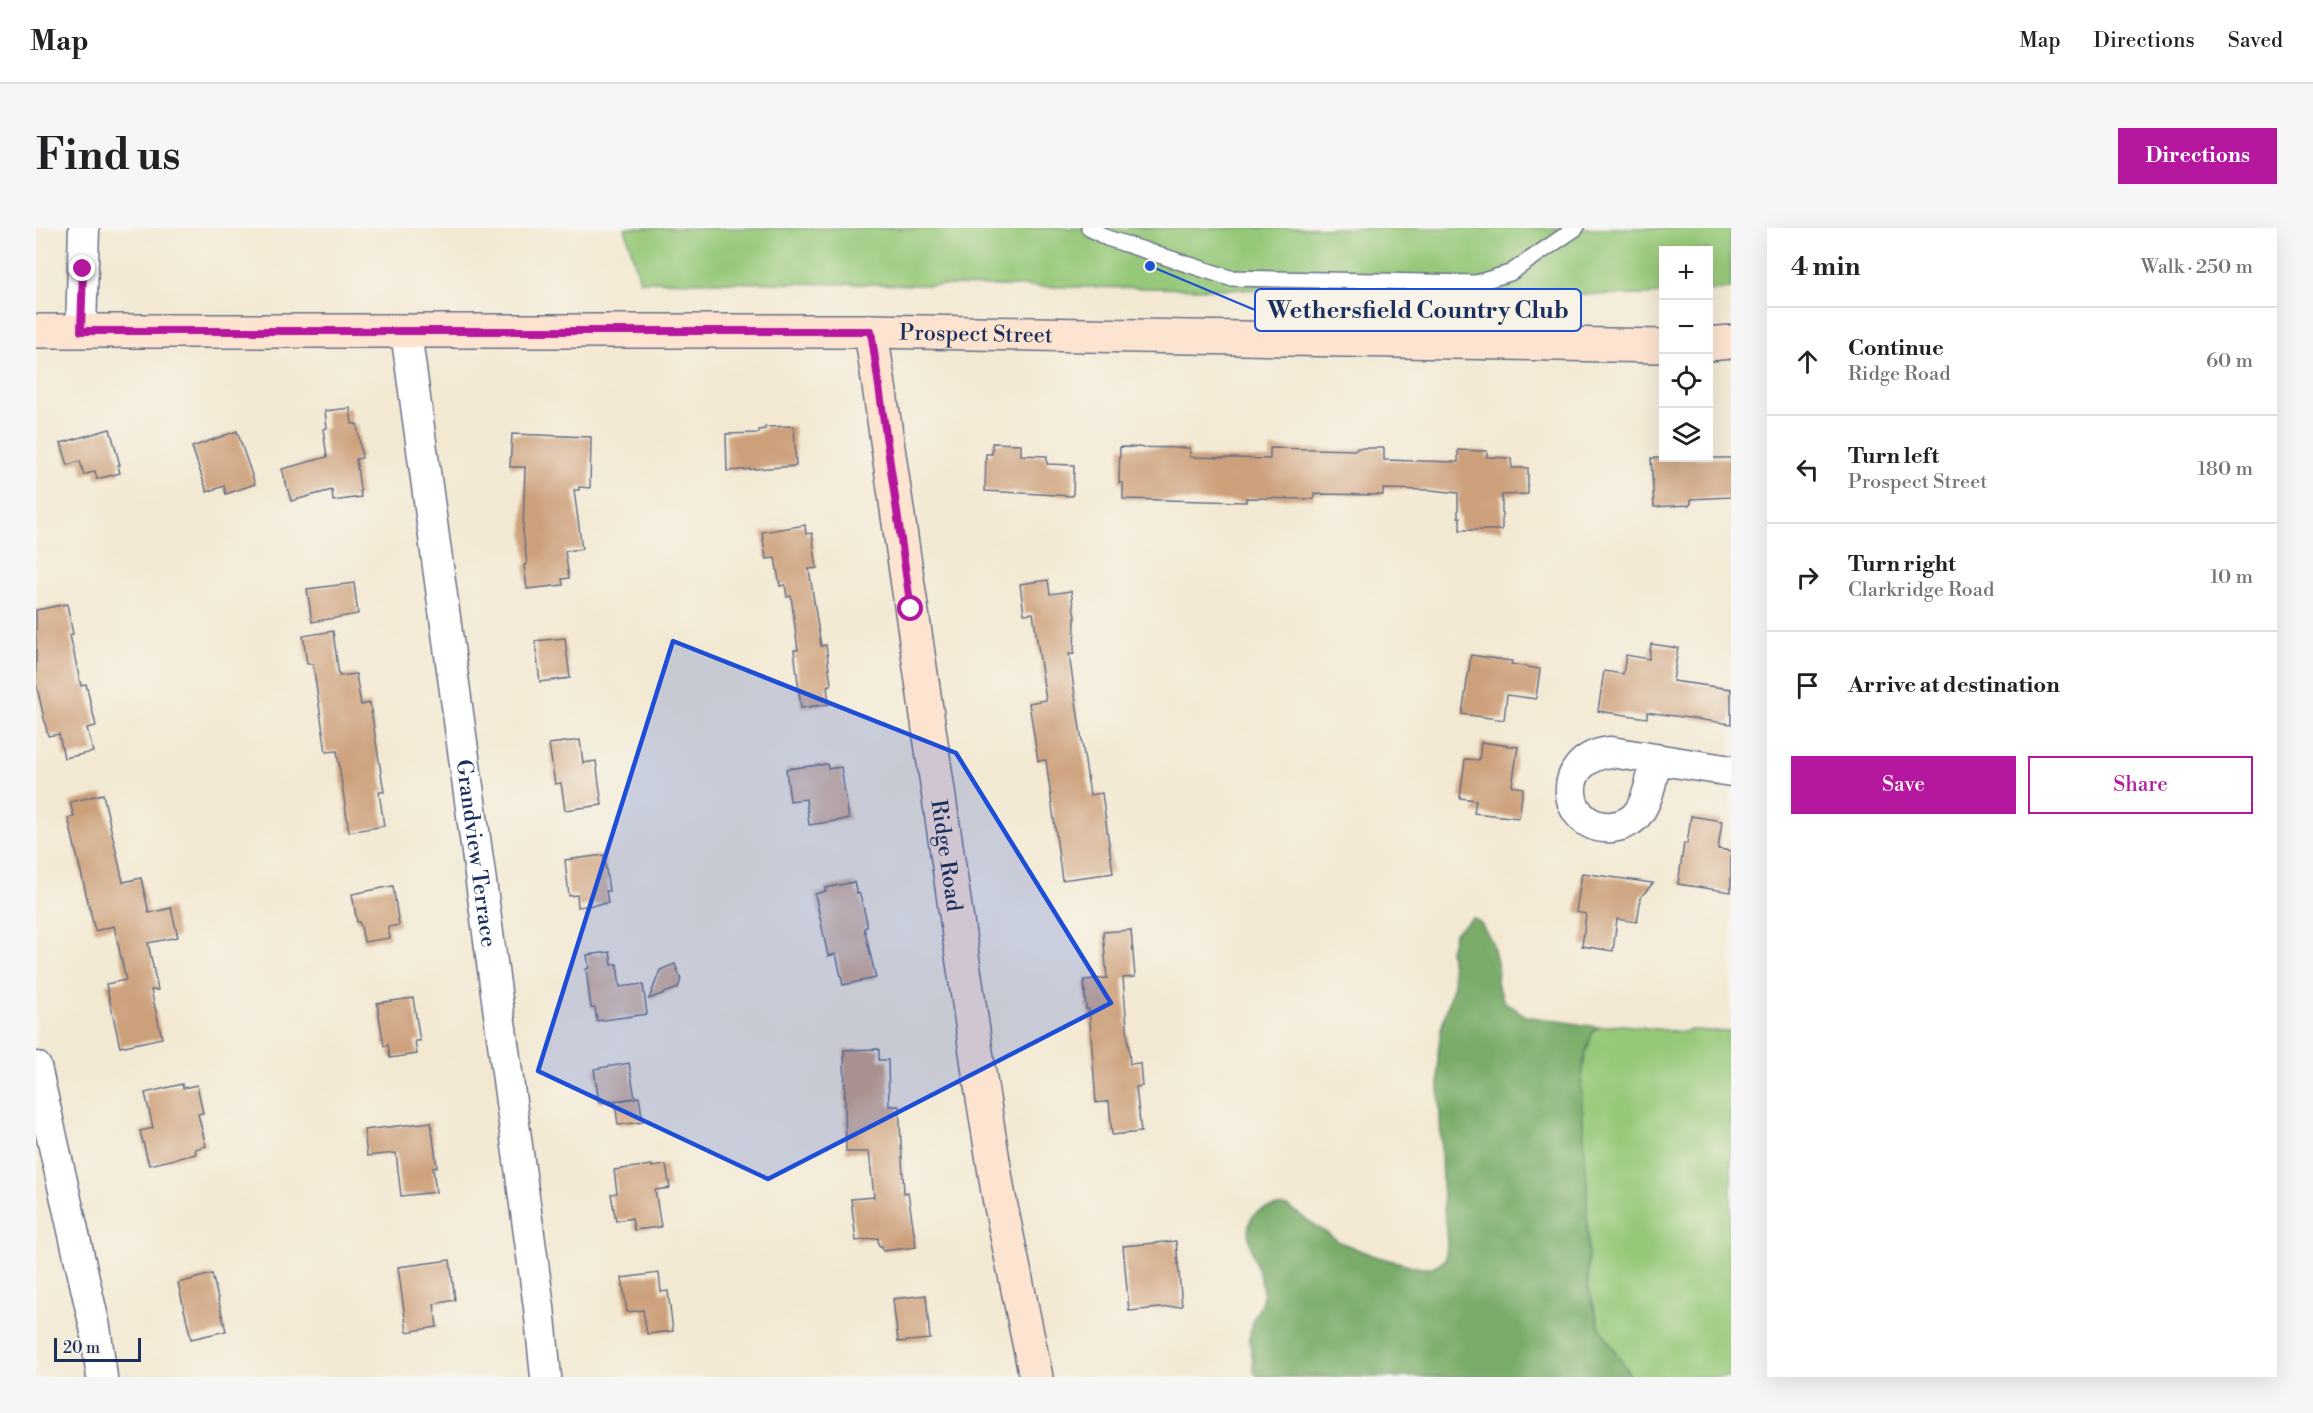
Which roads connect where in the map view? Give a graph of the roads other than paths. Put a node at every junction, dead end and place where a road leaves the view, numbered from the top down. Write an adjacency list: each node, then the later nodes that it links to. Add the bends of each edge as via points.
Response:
1 (84, 228): 5 (street)
2 (1089, 228): 3 (lane, via 1107,238 1230,278 1476,284 1510,273)
3 (1576, 228)
4 (36, 331): 5 (main road, Prospect Street)
5 (81, 331): 7 (main road, Prospect Street)
6 (871, 331): 7 (main road, Prospect Street); 10 (main road, Prospect Street); 16 (main road, Ridge Road, via 980,1079 998,1192)
7 (406, 332): 15 (street, Grandview Terrace)
8 (1731, 342): 9 (main road)
9 (1713, 344)
10 (1659, 346)
11 (1656, 760): 12 (street)
12 (1731, 771)
13 (36, 1068): 14 (street, via 95,1327)
14 (102, 1377)
15 (546, 1377)
16 (1036, 1377)

